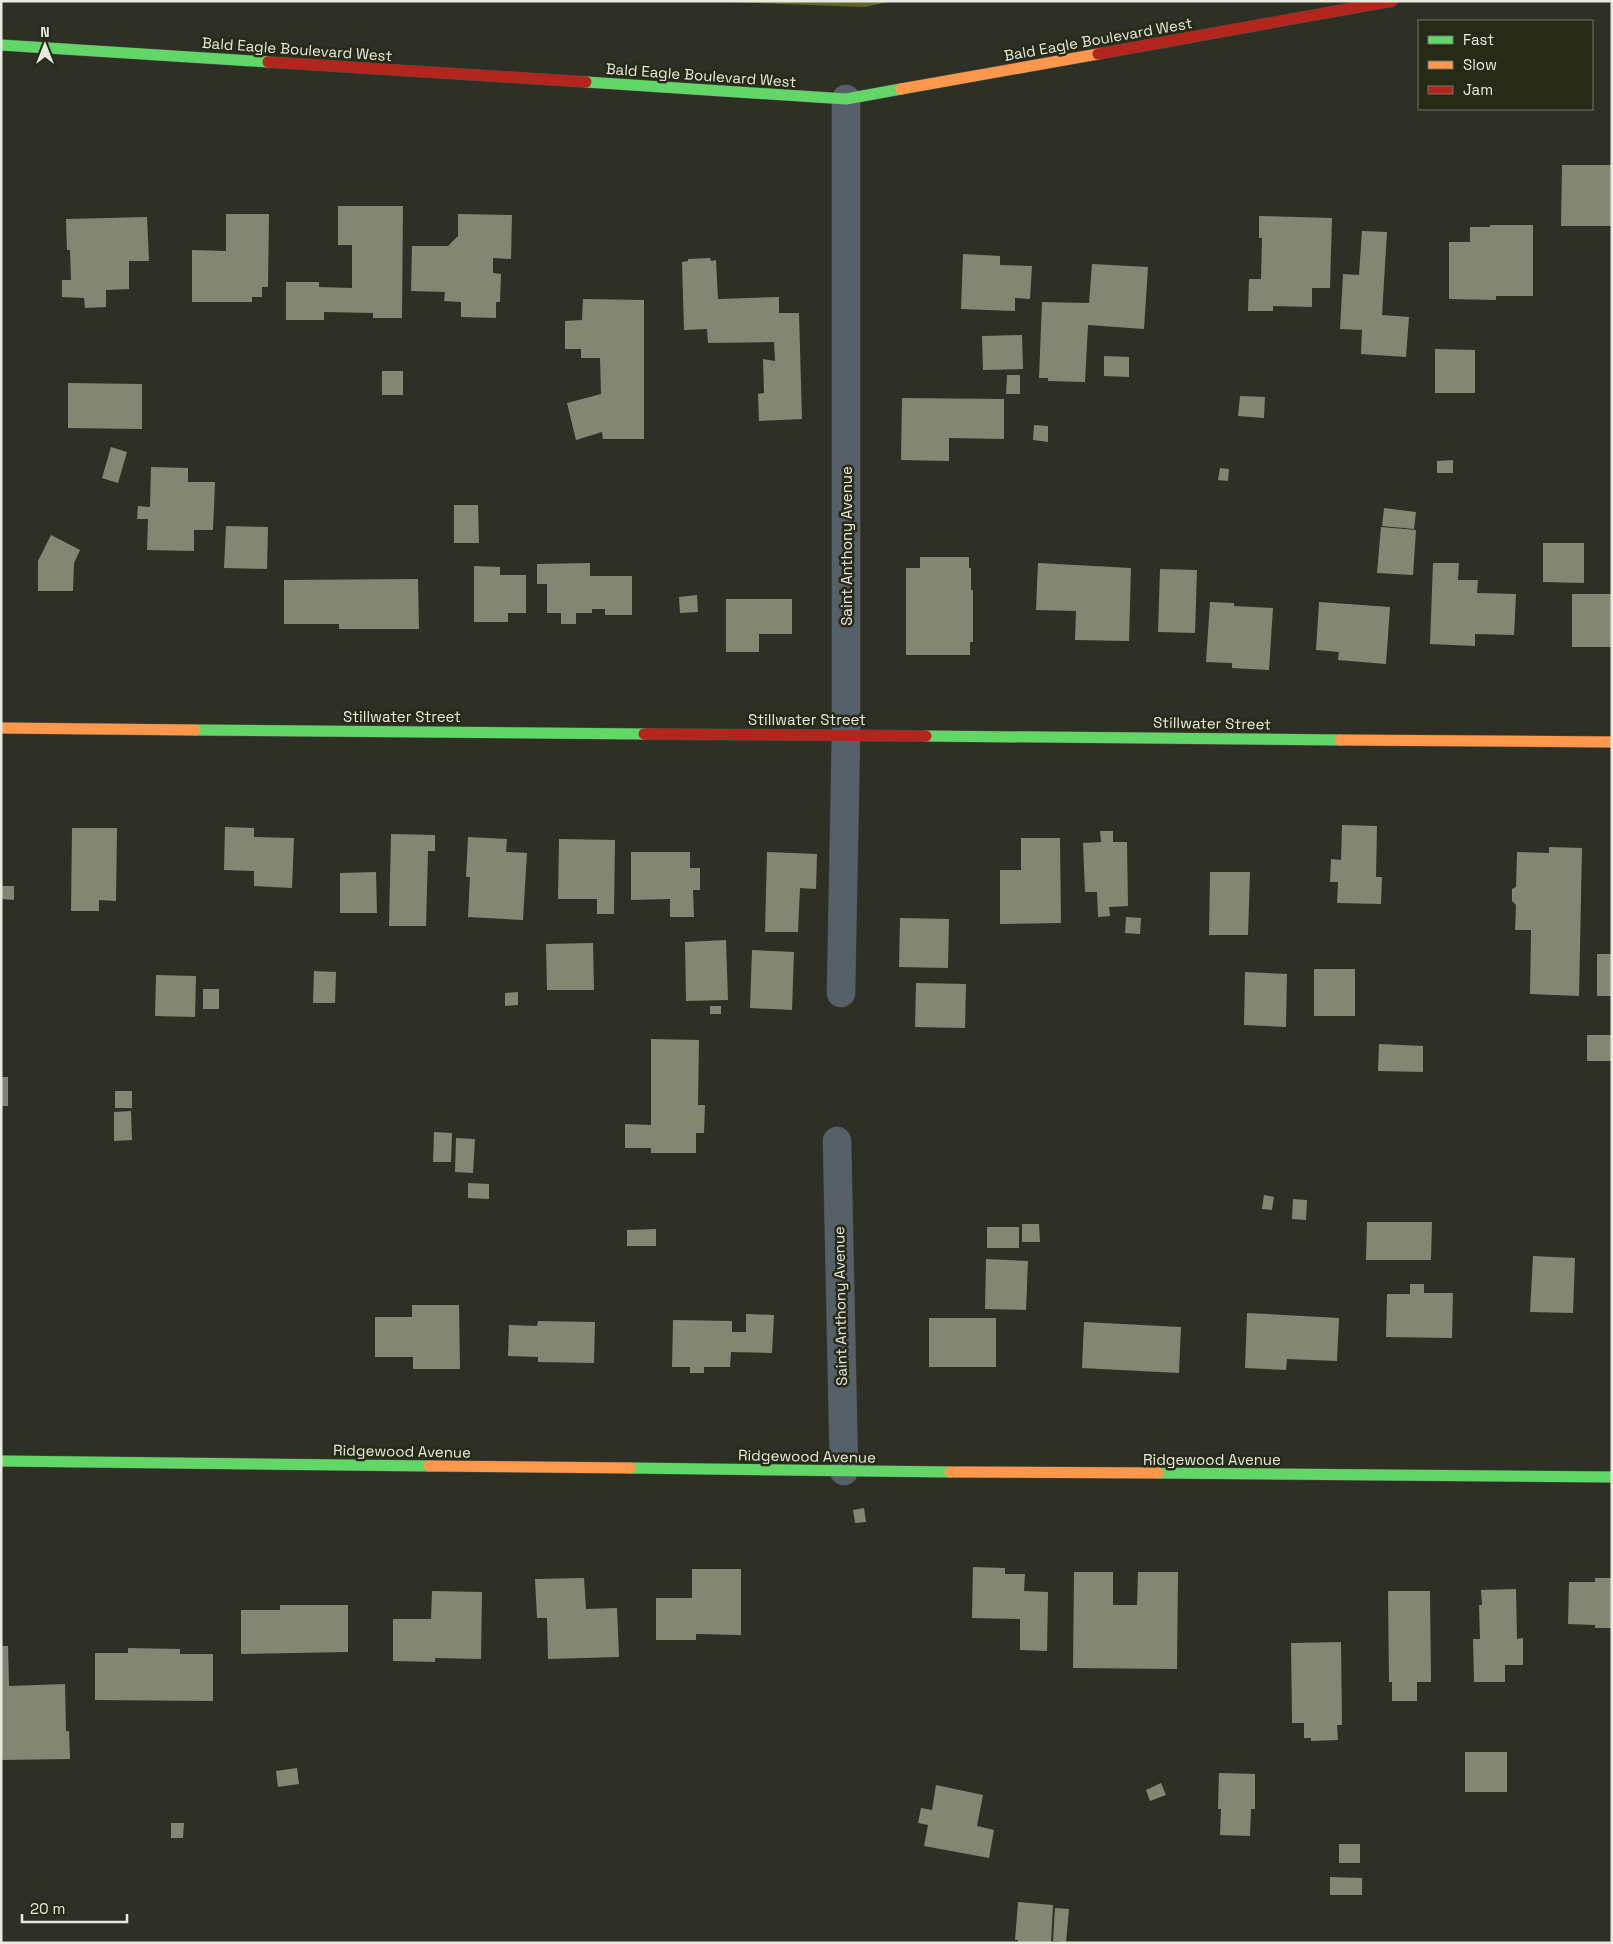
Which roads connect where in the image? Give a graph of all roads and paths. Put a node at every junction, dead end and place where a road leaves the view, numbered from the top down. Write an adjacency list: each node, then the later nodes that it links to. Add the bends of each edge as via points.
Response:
1 (1392, 1): 3 (street, Bald Eagle Boulevard West)
2 (1, 45): 3 (street, Bald Eagle Boulevard West)
3 (846, 99): 5 (street, Saint Anthony Avenue)
4 (1, 728): 5 (street, Stillwater Street)
5 (846, 734): 6 (street, Stillwater Street); 7 (street, Saint Anthony Avenue)
6 (1612, 742)
7 (842, 993)
8 (836, 1141): 10 (street, Saint Anthony Avenue)
9 (1, 1461): 10 (street, Ridgewood Avenue)
10 (844, 1471): 11 (street, Ridgewood Avenue)
11 (1612, 1477)

